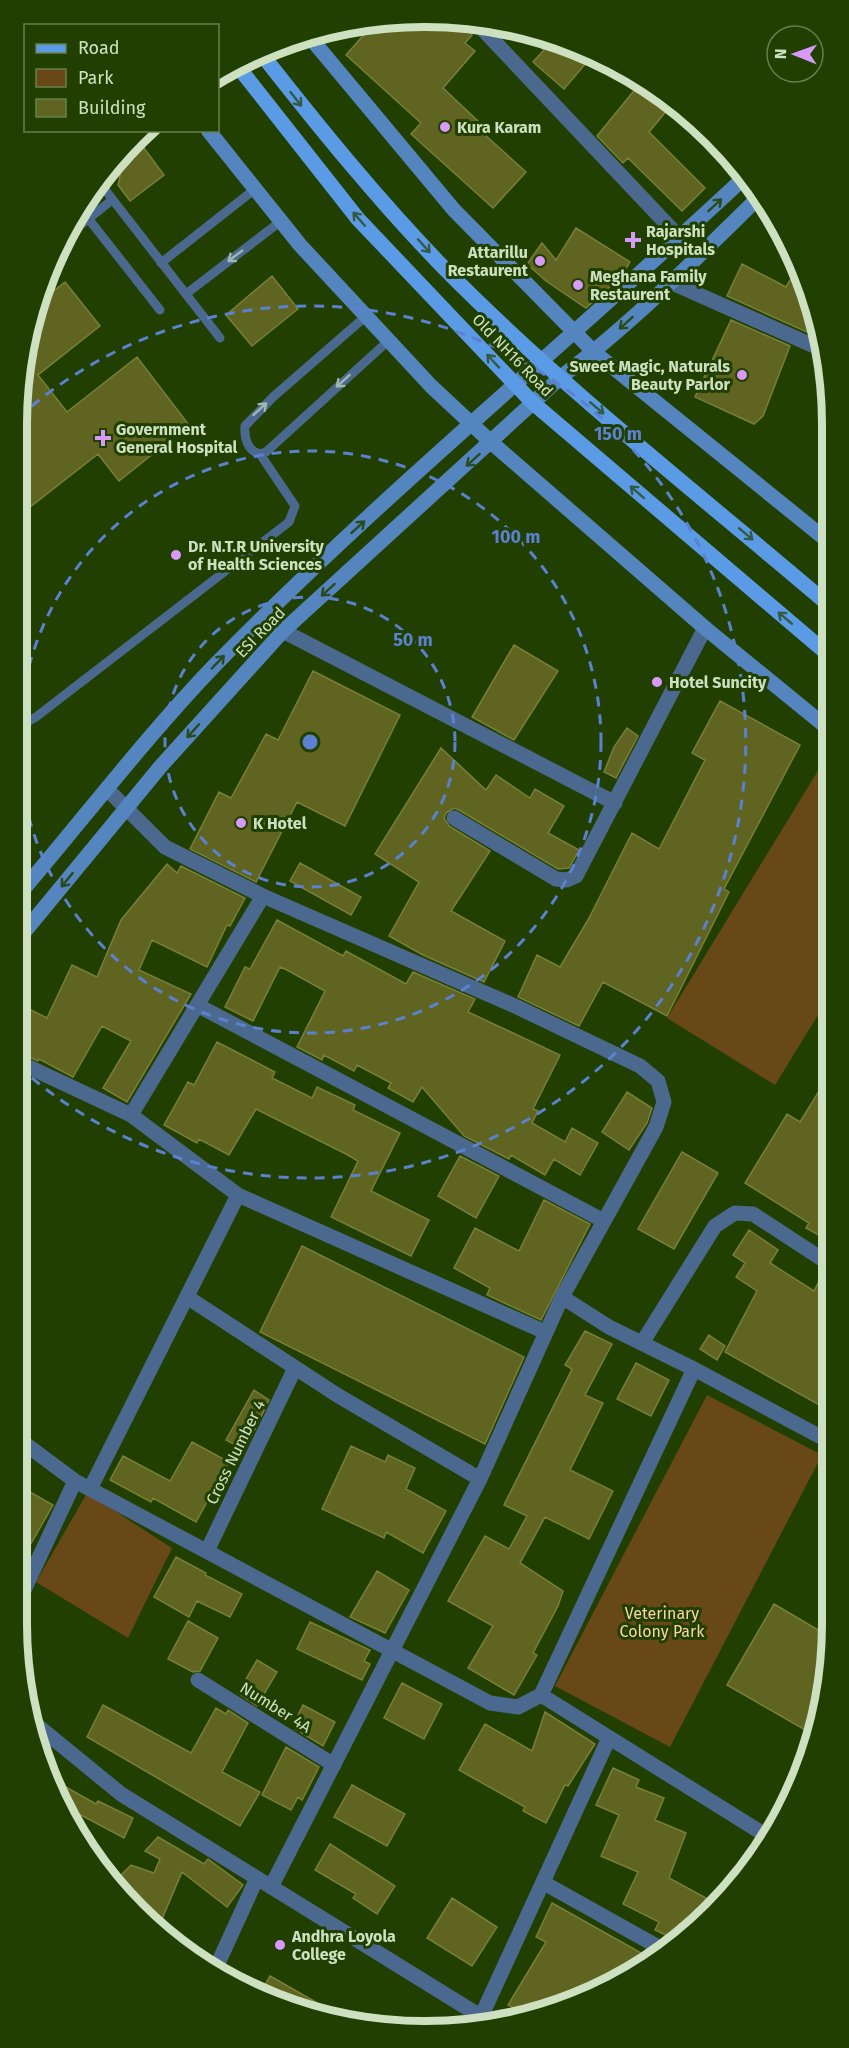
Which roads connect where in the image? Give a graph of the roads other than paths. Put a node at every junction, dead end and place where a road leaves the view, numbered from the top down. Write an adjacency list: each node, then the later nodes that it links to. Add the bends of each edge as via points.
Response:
1 (485, 32): 15 (street)
2 (315, 43): 21 (street, via 454,210)
3 (266, 60): 26 (main road, Old NH16 Road, one-way to 26, via 313,120 442,266)
4 (242, 72): 28 (main road, Old NH16 Road, one-way to 4, via 358,219)
5 (210, 132): 8 (street)
6 (739, 182): 15 (street, ESI Road, one-way to 6)
7 (104, 189): 9 (lane)
8 (255, 189): 13 (street); 16 (lane)
9 (112, 200): 12 (lane); 16 (lane)
10 (754, 202): 17 (street, ESI Road)
11 (86, 216): 12 (lane)
12 (88, 219): 14 (lane); 19 (lane)
13 (281, 221): 18 (lane, one-way to 18); 20 (street)
14 (81, 225)
15 (680, 237): 21 (street, ESI Road)
16 (162, 263): 18 (lane)
17 (670, 282): 24 (street); 25 (street, ESI Road, one-way to 25)
18 (186, 294): 22 (lane)
19 (160, 310)
20 (365, 317): 23 (street); 32 (lane, one-way to 20, via 248,445 244,435 250,418)
21 (575, 334): 25 (street); 26 (street, ESI Road)
22 (220, 338)
23 (387, 342): 30 (street); 32 (lane, one-way to 32)
24 (814, 346)
25 (594, 352): 27 (street, ESI Road); 33 (street)
26 (543, 361): 27 (main road, Old NH16 Road); 28 (street, ESI Road)
27 (561, 377): 29 (street, ESI Road); 34 (main road, Old NH16 Road, one-way to 34)
28 (515, 385): 29 (main road, Old NH16 Road); 30 (street, ESI Road)
29 (533, 403): 31 (street, ESI Road); 37 (main road, Old NH16 Road, one-way to 29)
30 (471, 424): 31 (street); 40 (street, ESI Road, one-way to 30, via 212,669 268,612)
31 (492, 443): 35 (street); 36 (street, ESI Road, one-way to 36)
32 (260, 454): 38 (lane, via 295,506 289,522)
33 (822, 536)
34 (822, 599)
35 (705, 627): 39 (street); 41 (street)
36 (283, 631): 41 (street); 42 (street, ESI Road, one-way to 42)
37 (822, 649)
38 (27, 722)
39 (822, 723)
40 (107, 789): 42 (street); 44 (street, ESI Road)
41 (615, 803): 43 (street, via 576,876 567,880 541,871)
42 (128, 807): 45 (street, via 165,847); 46 (street, ESI Road, one-way to 46)
43 (454, 818)
44 (27, 885)
45 (263, 896): 47 (street); 51 (street, via 515,1006 640,1066 658,1081 664,1102 656,1127)
46 (27, 929)
47 (198, 1005): 49 (street); 51 (street)
48 (27, 1066): 49 (street)
49 (131, 1115): 50 (street)
50 (238, 1195): 53 (street); 55 (street)
51 (604, 1221): 54 (street)
52 (822, 1259): 56 (street, via 753,1214 735,1213 715,1226)
53 (187, 1297): 57 (street); 63 (street)
54 (562, 1297): 55 (street); 56 (street)
55 (545, 1332): 61 (street)
56 (642, 1343): 58 (street)
57 (296, 1368): 61 (street); 64 (street, Cross Number 4)
58 (694, 1369): 59 (street); 68 (street)
59 (822, 1438)
60 (27, 1445): 62 (street)
61 (480, 1479): 66 (street)
62 (75, 1481): 63 (street); 65 (street)
63 (90, 1489): 64 (street)
64 (207, 1551): 66 (street)
65 (27, 1584)
66 (393, 1649): 68 (street, via 490,1703 518,1707); 71 (street)
67 (198, 1680): 71 (street, Number 4A)
68 (541, 1695): 70 (street)
69 (42, 1729): 73 (street, via 121,1794)
70 (609, 1738): 72 (street); 74 (street)
71 (334, 1765): 75 (street)
72 (762, 1834)
73 (257, 1878): 75 (street); 77 (street)
74 (544, 1883): 76 (street); 78 (street)
75 (271, 1887): 79 (street)
76 (656, 1946)
77 (218, 1963)
78 (489, 2015)
79 (481, 2017)

